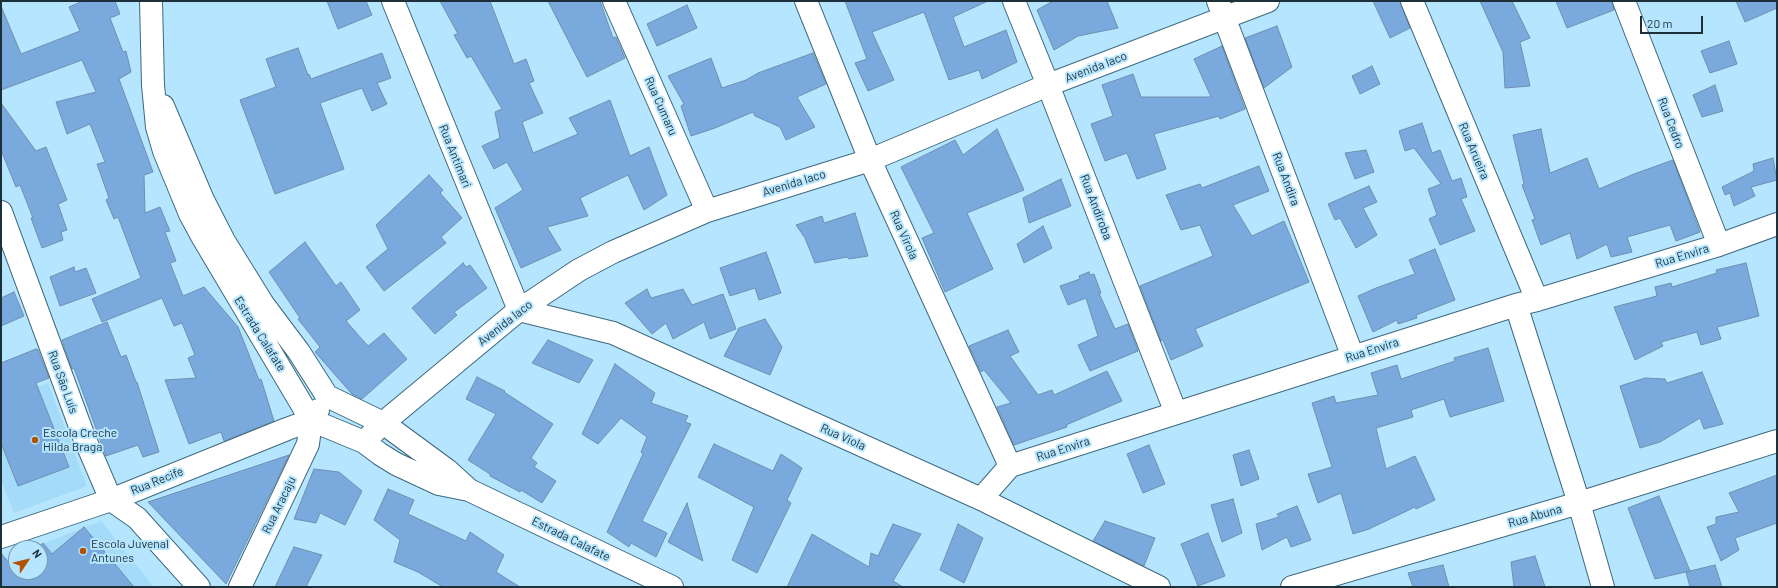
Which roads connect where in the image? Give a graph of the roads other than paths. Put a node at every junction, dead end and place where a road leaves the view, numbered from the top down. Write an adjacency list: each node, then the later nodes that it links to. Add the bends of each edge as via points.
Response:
1 (151, 1): 10 (street, Estrada Calafate)
2 (393, 1): 18 (street, Rua Antimari)
3 (614, 1): 13 (street, Rua Cumaru)
4 (806, 1): 12 (street, Rua Virola)
5 (1014, 1): 11 (street, Rua Andiroba)
6 (1268, 1): 9 (street, Avenida Iaco)
7 (1412, 1): 17 (street, Rua Arueira)
8 (1624, 1): 16 (street, Rua Cedro)
9 (1222, 10): 11 (street, Avenida Iaco); 19 (street, Rua Andira)
10 (153, 85): 20 (street, Estrada Calafate, via 203,200 224,241 262,304 299,352); 22 (street, Estrada Calafate, via 164,151 190,214 231,288)
11 (1048, 85): 12 (street, Avenida Iaco); 21 (street, Rua Andiroba)
12 (870, 160): 13 (street, Avenida Iaco); 26 (street, Rua Virola)
13 (708, 210): 18 (street, Avenida Iaco, via 613,252 579,270)
14 (1, 212): 29 (street, Rua São Luís, via 84,437)
15 (1777, 224): 16 (street, Rua Envira)
16 (1719, 244): 17 (street, Rua Envira)
17 (1526, 302): 19 (street, Rua Envira); 30 (street, Rua Arueira)
18 (518, 310): 23 (street, Avenida Iaco); 28 (street, Rua Viola, via 613,333)
19 (1353, 356): 21 (street, Rua Envira)
20 (328, 396): 22 (street); 23 (street, Estrada Calafate)
21 (1176, 413): 26 (street, Rua Envira)
22 (311, 420): 25 (street, Estrada Calafate); 29 (street, Rua Recife); 33 (street, Rua Aracaju, via 308,444)
23 (383, 423): 25 (street, Avenida Iaco); 27 (street, Estrada Calafate, via 447,470)
24 (1777, 441): 30 (street, Rua Abuna)
25 (364, 442): 27 (street, Estrada Calafate, via 396,464 439,484)
26 (1010, 466): 28 (street)
27 (469, 490): 34 (street, Estrada Calafate)
28 (981, 499): 35 (street, Rua Viola)
29 (111, 500): 31 (street, Rua Recife); 32 (street, via 137,518)
30 (1579, 503): 36 (street, Rua Abuna); 37 (street, Rua Arueira)
31 (2, 532)
32 (199, 587)
33 (240, 587)
34 (672, 587)
35 (1159, 587)
36 (1292, 587)
37 (1603, 587)

